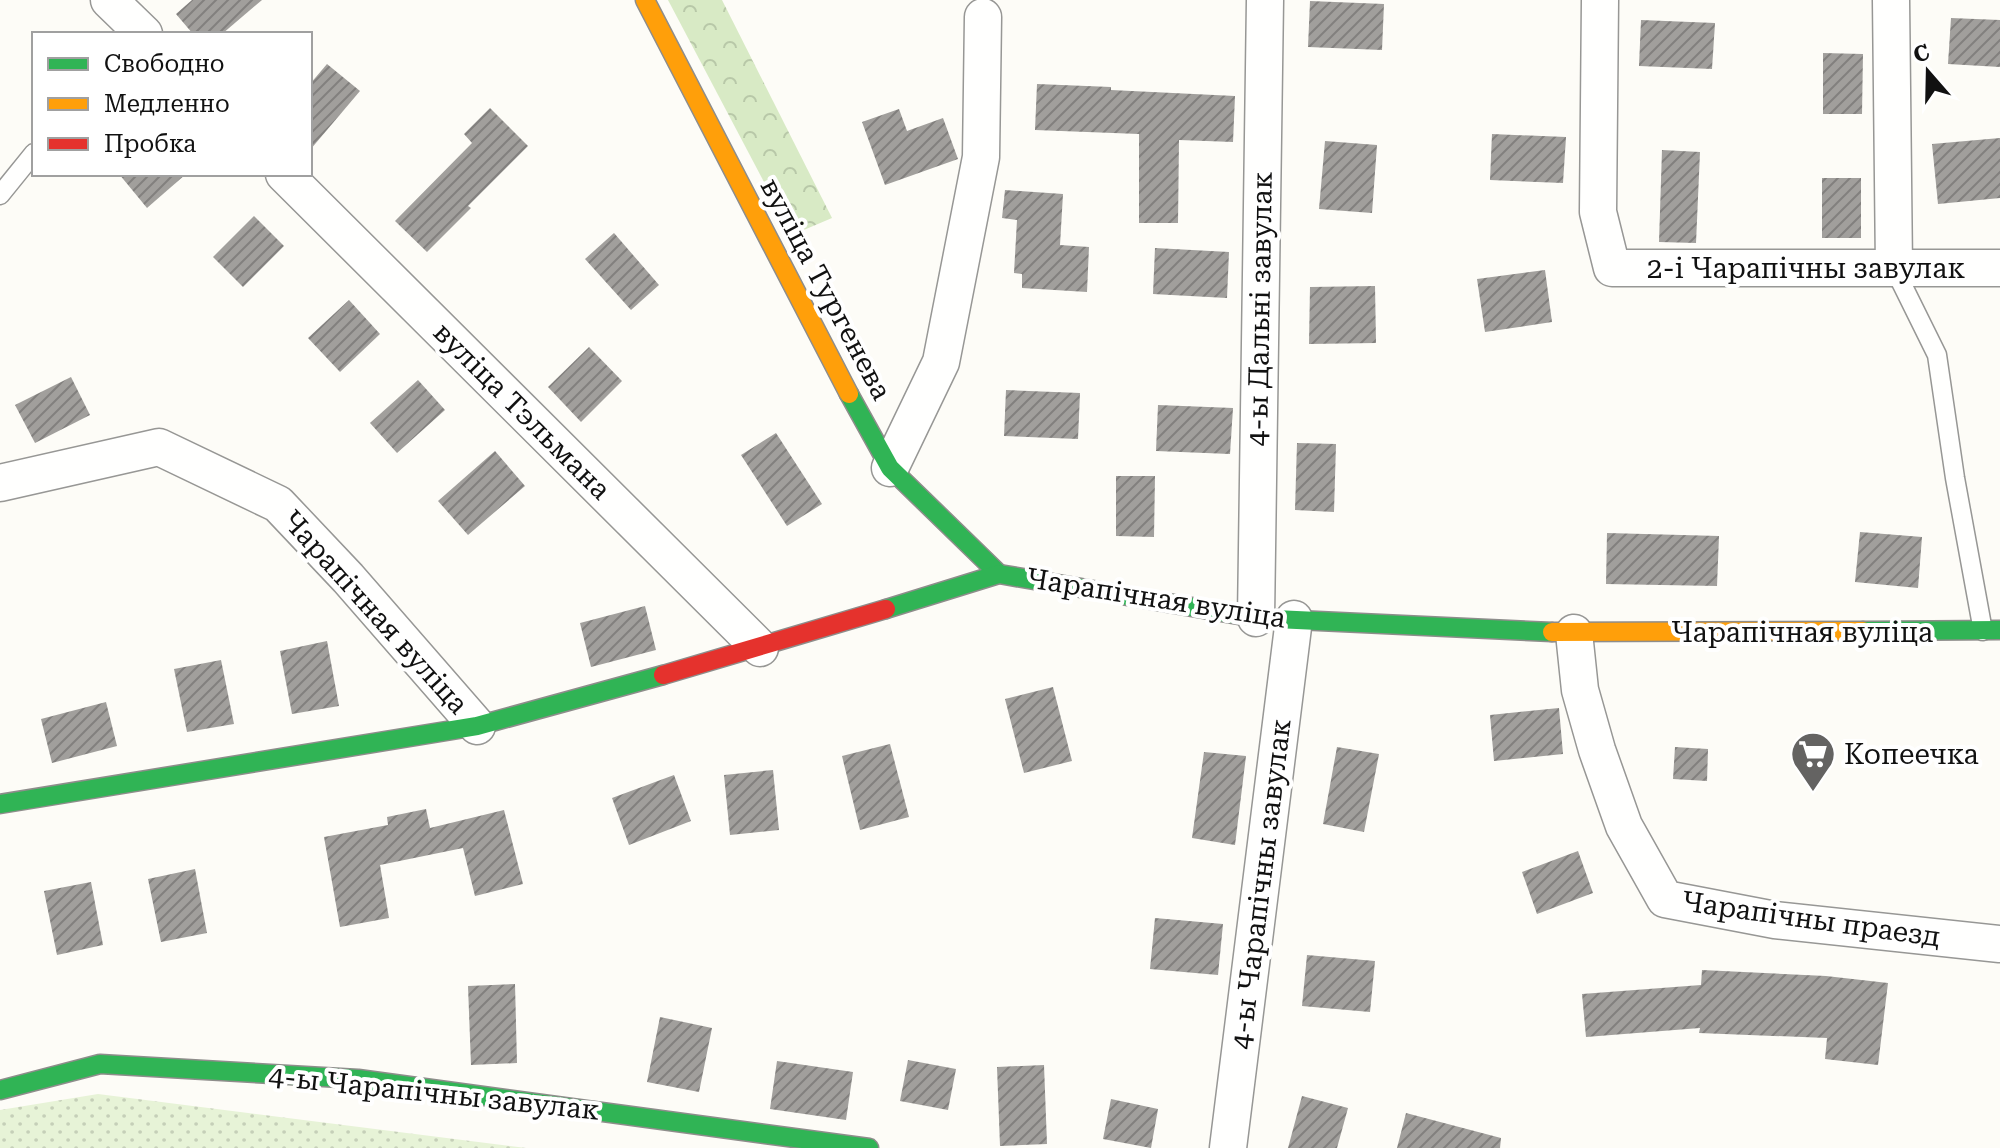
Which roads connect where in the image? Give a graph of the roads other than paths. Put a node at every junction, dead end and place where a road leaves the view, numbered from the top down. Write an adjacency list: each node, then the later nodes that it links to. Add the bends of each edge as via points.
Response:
1 (109, 0): 7 (street)
2 (645, 0): 13 (street, вуліца Тургенева)
3 (1265, 0): 16 (street, 4-ы Дальні завулак)
4 (1600, 0): 11 (street, 2-і Чарапічны завулак, via 1598,212 1612,268)
5 (1891, 0): 11 (street)
6 (983, 17): 13 (street, via 981,157 941,362)
7 (138, 32)
8 (32, 155): 10 (lane)
9 (286, 176): 20 (street, вуліца Тэльмана)
10 (0, 195)
11 (1894, 268): 12 (street, 2-і Чарапічны завулак); 18 (lane, via 1937,355 1955,478)
12 (2000, 268)
13 (890, 468): 15 (street, вуліца Тургенева)
14 (0, 483): 21 (street, Чарапічная вуліца, via 159,447 278,504)
15 (999, 574): 16 (street, Чарапічная вуліца); 20 (street, Чарапічная вуліца)
16 (1256, 618): 17 (street, Чарапічная вуліца)
17 (1294, 619): 19 (street, Чарапічная вуліца); 26 (street, 4-ы Чарапічны завулак)
18 (1992, 630): 19 (street, Чарапічная вуліца)
19 (1574, 633): 23 (street, Чарапічны праезд, via 1580,690 1597,750 1624,826 1665,899 1775,920)
20 (760, 648): 21 (street, Чарапічная вуліца)
21 (477, 726): 22 (street, Чарапічная вуліца)
22 (0, 804)
23 (2000, 944)
24 (0, 1090): 25 (street, 4-ы Чарапічны завулак, via 100,1064 358,1079)
25 (869, 1148)
26 (1228, 1148)

